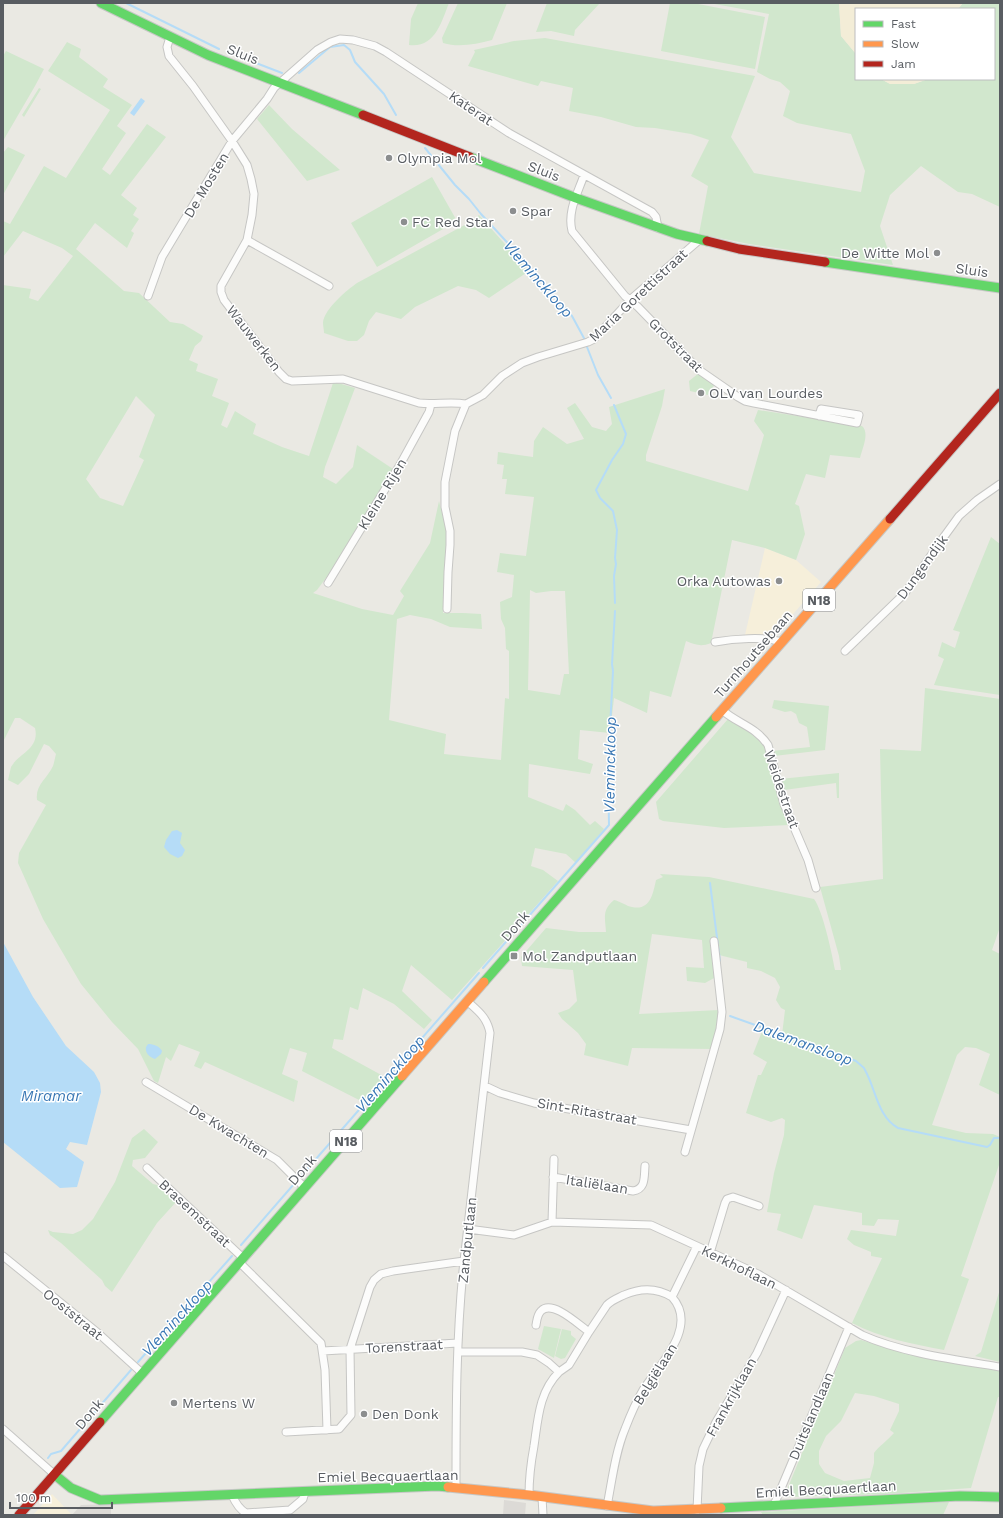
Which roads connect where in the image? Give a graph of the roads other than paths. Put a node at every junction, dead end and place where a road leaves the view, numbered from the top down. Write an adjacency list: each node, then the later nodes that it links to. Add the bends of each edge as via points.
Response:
1 (101, 3): 2 (street, Sluis)
2 (170, 37): 3 (street, Sluis); 4 (street, Wauwerken, via 167,48 169,56)
3 (279, 83): 4 (street, De Mosten); 5 (street, Katerat, via 317,50 331,42 340,39 369,44 386,52 509,133); 6 (street, Sluis)
4 (232, 141): 8 (street, Wauwerken, via 247,165 253,189 252,215); 12 (street, De Mosten, via 162,257)
5 (584, 175): 6 (street, Grotstraat); 7 (street, Katerat, via 652,212)
6 (576, 198): 7 (street, Sluis); 13 (street, Grotstraat, via 571,213 572,231)
7 (658, 228): 9 (street, Sluis)
8 (247, 240): 10 (street); 15 (street, Wauwerken, via 221,286 221,292 224,300 286,379 343,379 419,403)
9 (698, 240): 11 (street, Sluis, via 739,249); 13 (street, Maria Gorettistraat)
10 (329, 286)
11 (1000, 288)
12 (148, 296)
13 (630, 300): 16 (street, Maria Gorettistraat, via 588,342 522,363 502,376 483,395); 17 (street, Grotstraat, via 699,370 745,401)
14 (1000, 393): 22 (street, Turnhoutsebaan / N18)
15 (431, 404): 16 (street, Wauwerken); 19 (street, Kleine Rijen, via 401,463)
16 (466, 404): 20 (street, via 455,431 445,482 445,507 450,531)
17 (819, 416): 17 (street, Grotstraat, via 857,423 859,415 821,409)
18 (1000, 484): 23 (street, Dungendijk, via 960,516 905,593)
19 (328, 583)
20 (447, 609)
21 (715, 642): 22 (street, via 774,639)
22 (781, 642): 24 (street, Turnhoutsebaan / N18)
23 (845, 651)
24 (722, 710): 25 (street, Turnhoutsebaan / N18); 26 (street, Weidestraat, via 729,717 755,730 768,745 784,804 808,860)
25 (638, 807): 28 (street, Donk / N18)
26 (816, 888)
27 (714, 941): 31 (street, via 722,1012 720,1029)
28 (468, 1001): 30 (street, Zandputlaan, via 488,1023 490,1033); 37 (street, Donk / N18)
29 (146, 1082): 37 (street, De Kwachten, via 277,1160)
30 (485, 1086): 31 (street, Sint-Ritastraat, via 534,1102); 40 (street, Zandputlaan)
31 (691, 1130): 32 (street)
32 (685, 1152)
33 (554, 1159): 36 (street, Italiëlaan)
34 (645, 1166): 36 (street, Italiëlaan, via 644,1182 638,1190 633,1191)
35 (147, 1168): 44 (street, Brasemstraat)
36 (553, 1177): 39 (street, Italiëlaan)
37 (305, 1188): 44 (street, Donk / N18)
38 (759, 1206): 42 (street, via 733,1197 728,1199)
39 (552, 1222): 40 (street, Kerkhoflaan, via 514,1235); 41 (street, Kerkhoflaan, via 651,1225)
40 (468, 1229): 45 (street, Zandputlaan)
41 (697, 1246): 42 (street, Kerkhoflaan); 47 (street)
42 (710, 1253): 46 (street, Kerkhoflaan)
43 (3, 1256): 57 (street, Ooststraat, via 98,1333)
44 (241, 1260): 53 (street, Brasemstraat, via 317,1338); 57 (street, Donk / N18)
45 (464, 1261): 51 (street, Zandputlaan); 52 (street, via 381,1274 370,1286)
46 (786, 1290): 49 (street, Kerkhoflaan); 70 (street, Frankrijklaan, via 756,1353 703,1448 699,1466)
47 (672, 1297): 50 (street, via 649,1289 640,1289 625,1295 607,1305); 69 (street, Belgiëlaan, via 681,1313 677,1340 642,1392 624,1430)
48 (536, 1325): 50 (street, via 540,1312 550,1307)
49 (849, 1327): 55 (street, Kerkhoflaan, via 874,1340 898,1347); 68 (street, Duitslandlaan)
50 (589, 1332): 56 (street, via 569,1365)
51 (458, 1343): 52 (street, Torenstraat); 54 (street, Zandputlaan)
52 (350, 1349): 53 (street, Torenstraat); 59 (street, via 351,1415 339,1429)
53 (323, 1351): 59 (street)
54 (458, 1352): 56 (street, via 537,1354); 62 (street, Zandputlaan)
55 (1000, 1368)
56 (559, 1372): 65 (street, via 550,1382 539,1409)
57 (142, 1373): 61 (street, Donk / N18)
58 (3, 1429): 61 (street)
59 (327, 1430): 60 (street)
60 (286, 1432)
61 (55, 1475): 64 (street, Emiel Becquaertlaan, via 71,1489 100,1500); 72 (street, Donk / N18)
62 (456, 1488): 63 (street, Emiel Becquaertlaan, via 437,1486); 65 (street, Emiel Becquaertlaan)
63 (305, 1492): 64 (street, Emiel Becquaertlaan); 64 (street, Emiel Becquaertlaan, via 303,1499 290,1510 246,1513)
64 (232, 1495)
65 (529, 1495): 66 (street, Emiel Becquaertlaan)
66 (542, 1497): 69 (street, Emiel Becquaertlaan); 73 (street)
67 (1000, 1497): 68 (street, Emiel Becquaertlaan, via 960,1496)
68 (774, 1505): 70 (street, Emiel Becquaertlaan)
69 (608, 1506): 71 (street, Emiel Becquaertlaan)
70 (697, 1510): 71 (street, Emiel Becquaertlaan)
71 (653, 1513)
72 (19, 1515)
73 (543, 1515)

